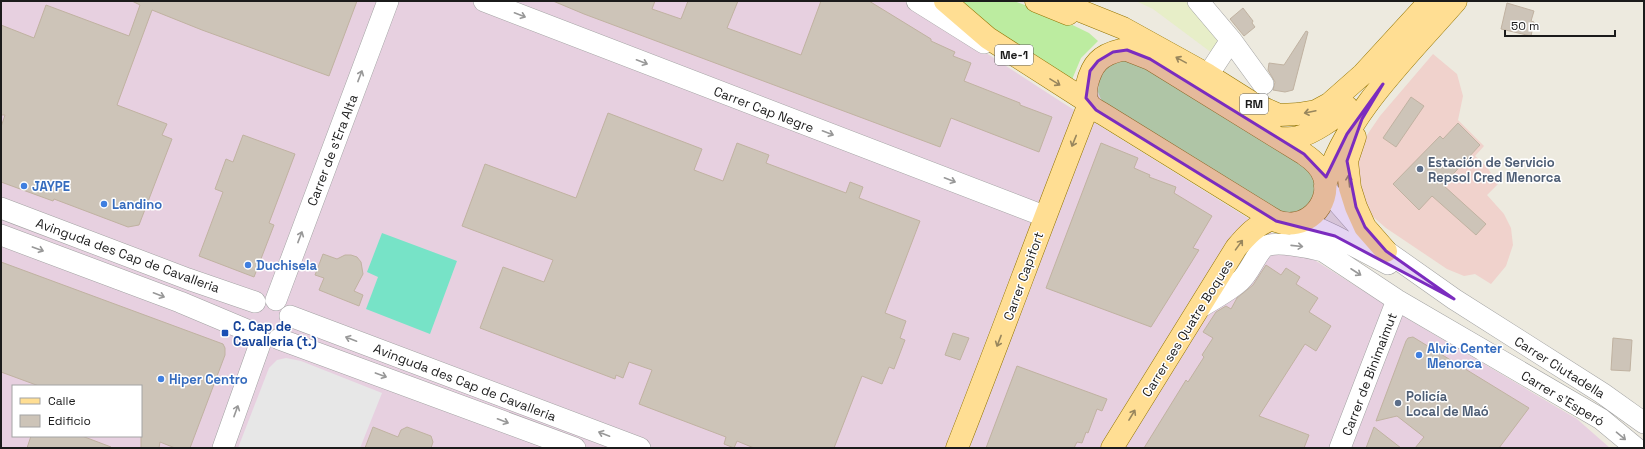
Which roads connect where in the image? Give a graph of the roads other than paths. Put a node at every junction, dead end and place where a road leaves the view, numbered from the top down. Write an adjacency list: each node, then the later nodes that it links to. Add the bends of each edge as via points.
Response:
1 (388, 1): 26 (street, Carrer de s'Era Alta, one-way to 1)
2 (484, 1): 21 (street, Carrer Cap Negre, one-way to 21)
3 (917, 1): 13 (street, via 992,49)
4 (945, 1): 13 (main road, Me-1, via 988,38)
5 (1036, 1): 12 (main road, via 1070,14 1127,43)
6 (1056, 1): 14 (main road, RM, one-way to 6, via 1123,28)
7 (1198, 1): 11 (street)
8 (1430, 1): 14 (main road, RM, one-way to 14, via 1351,86 1316,111 1279,115 1254,104)
9 (1440, 1): 18 (main road, via 1342,111 1299,137)
10 (1456, 1): 15 (main road)
11 (1231, 40): 14 (street); 16 (street)
12 (1144, 57): 17 (main road, RM, via 1128,50 1121,50 1098,61 1090,71 1086,88); 18 (main road, RM)
13 (1037, 70): 17 (main road, Me-1, one-way to 17)
14 (1208, 76)
15 (1389, 77): 19 (main road, Carrer ses Quatre Boques, via 1347,134 1330,168); 24 (main road, one-way to 15, via 1365,227 1356,207 1350,188 1347,161 1362,119)
16 (1263, 84)
17 (1088, 103): 21 (main road, Carrer Capifort / RM, one-way to 21); 22 (main road)
18 (1279, 138): 19 (main road, RM, via 1314,161 1321,170)
19 (1325, 187): 22 (main road, Carrer ses Quatre Boques, via 1325,198 1321,206 1310,217 1298,222); 24 (street, Carrer Ciutadella, via 1361,229)
20 (1, 208): 28 (street, Avinguda des Cap de Cavalleria)
21 (1044, 216): 36 (main road, Carrer Capifort / RM, one-way to 36)
22 (1280, 221): 25 (street, Carrer Ciutadella, via 1320,229); 29 (main road, Carrer ses Quatre Boques, one-way to 22, via 1245,237 1263,222)
23 (1, 236): 31 (street, Avinguda des Cap de Cavalleria, one-way to 31, via 180,302)
24 (1386, 251): 25 (street, Carrer Ciutadella)
25 (1454, 299): 32 (street, Carrer Ciutadella, via 1602,393)
26 (276, 300): 28 (street, via 262,299); 30 (street, via 282,303)
27 (1397, 300): 29 (street, Carrer s'Esperó, one-way to 27, via 1240,281 1264,247 1272,244 1310,247 1323,251); 38 (street, Carrer de Binimaimut); 39 (street, Carrer s'Esperó, one-way to 39, via 1601,419)
28 (255, 302): 31 (street, via 250,306 246,319)
29 (1201, 307): 37 (main road, Carrer ses Quatre Boques, one-way to 29)
30 (290, 316): 31 (street, via 285,334); 35 (street, Avinguda des Cap de Cavalleria, one-way to 30)
31 (263, 337): 33 (street, one-way to 31); 34 (street, Avinguda des Cap de Cavalleria, one-way to 34)
32 (1644, 424)
33 (223, 448)
34 (575, 448)
35 (640, 448)
36 (958, 448)
37 (1112, 448)
38 (1340, 448)
39 (1636, 448)

